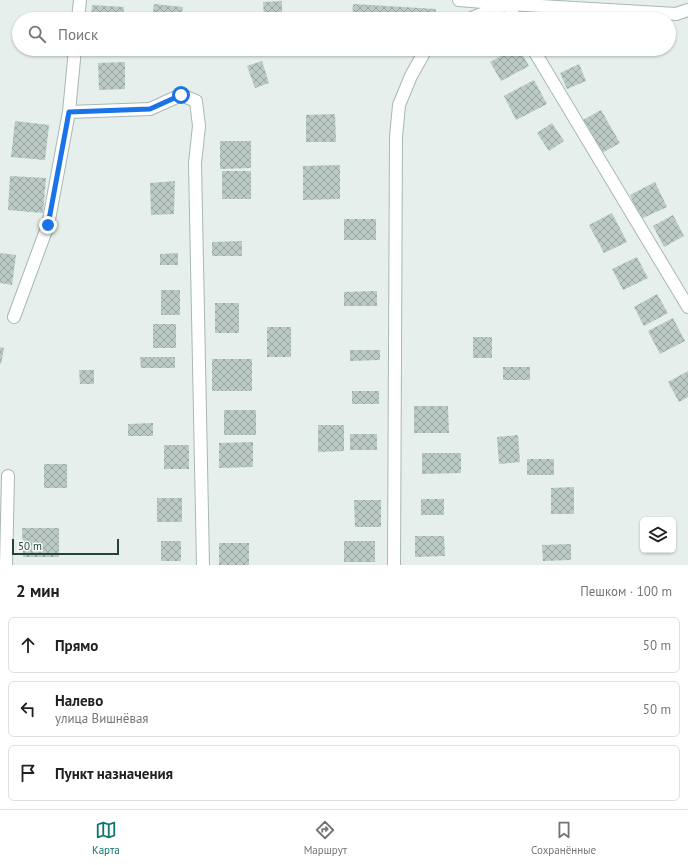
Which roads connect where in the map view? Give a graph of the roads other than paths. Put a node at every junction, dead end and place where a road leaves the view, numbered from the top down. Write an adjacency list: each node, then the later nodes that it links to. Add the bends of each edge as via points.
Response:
1 (80, 0): 5 (street)
2 (459, 0): 3 (street)
3 (507, 4): 6 (street); 7 (street); 8 (street)
4 (688, 10): 9 (street)
5 (79, 12)
6 (487, 12)
7 (512, 12)
8 (642, 12)
9 (676, 14)
10 (74, 56): 13 (street)
11 (422, 56): 19 (street, via 399,106 396,137)
12 (538, 56): 14 (street)
13 (69, 112): 15 (street, via 48,225); 18 (street, via 150,109 181,95 196,101 199,126 195,163)
14 (688, 307)
15 (14, 317)
16 (8, 476): 17 (street)
17 (6, 565)
18 (203, 565)
19 (394, 565)

